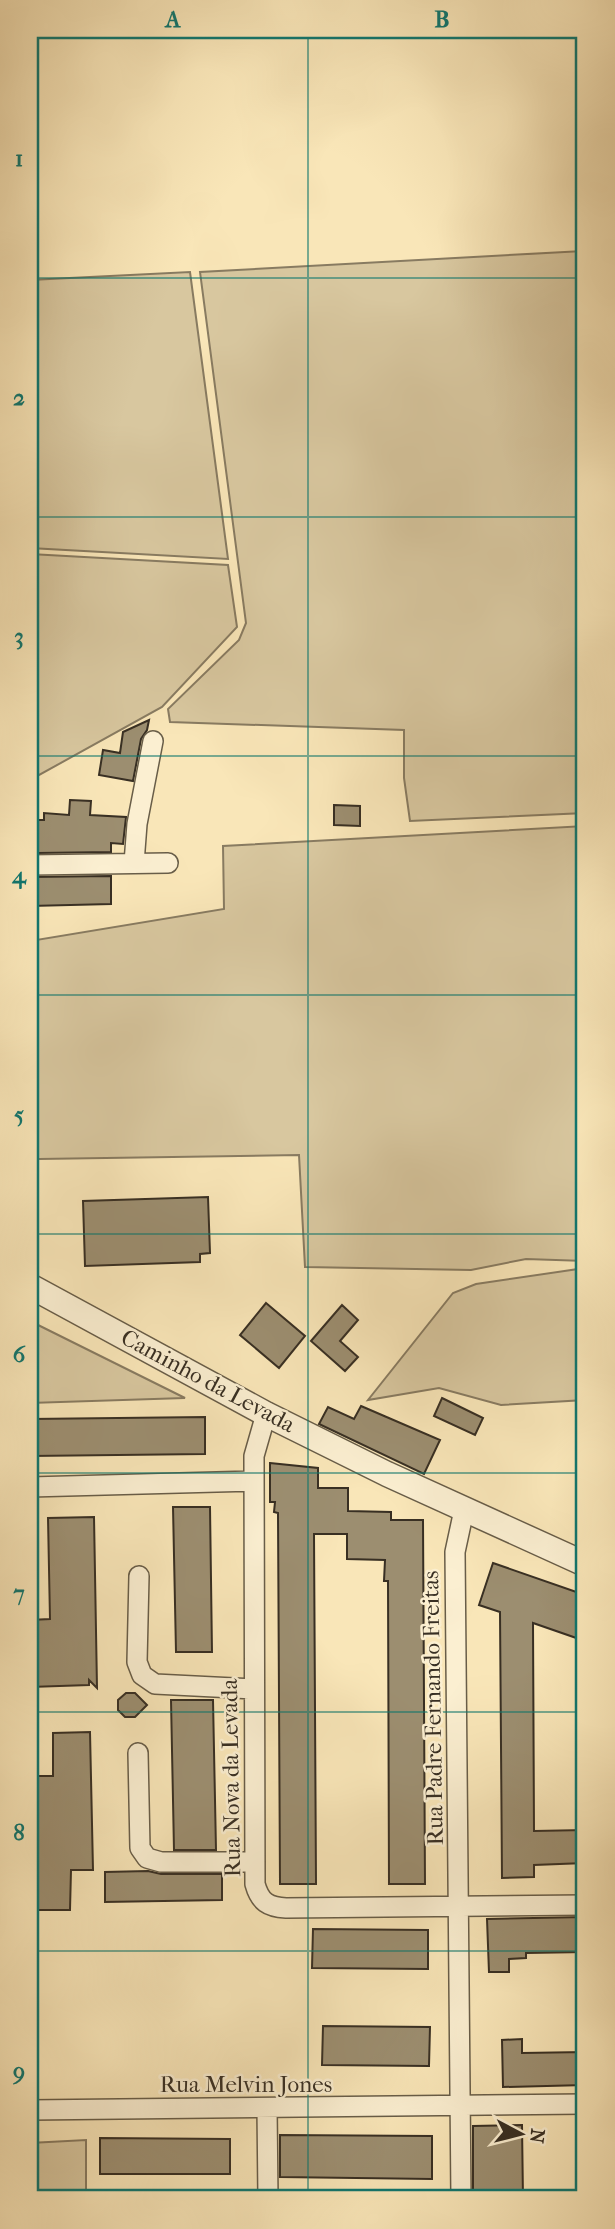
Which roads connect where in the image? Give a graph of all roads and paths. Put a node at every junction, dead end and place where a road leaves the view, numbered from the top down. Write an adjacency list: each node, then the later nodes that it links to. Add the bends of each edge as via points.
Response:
1 (153, 741): 2 (street)
2 (134, 863): 3 (street); 4 (street)
3 (168, 863)
4 (30, 865)
5 (30, 1286): 6 (street, Caminho da Levada)
6 (266, 1414): 7 (street, Rua Nova da Levada, via 254,1456); 9 (street, Caminho da Levada)
7 (254, 1481): 8 (street); 12 (street, Rua Nova da Levada)
8 (30, 1487)
9 (464, 1510): 10 (street, Caminho da Levada); 16 (street, Rua Padre Fernando Freitas, via 455,1552)
10 (585, 1564)
11 (139, 1576): 12 (street, via 137,1662 142,1675 155,1684)
12 (254, 1689): 14 (street, Rua Nova da Levada)
13 (138, 1753): 14 (street, via 139,1848 147,1858)
14 (255, 1862): 16 (street, Rua Nova da Levada, via 259,1897 271,1907)
15 (585, 1905): 16 (street, Rua Nova da Levada)
16 (460, 1907): 18 (street, Rua Padre Fernando Freitas)
17 (585, 2104): 18 (street, Rua Melvin Jones)
18 (462, 2106): 19 (street, Rua Melvin Jones); 22 (street, Rua Padre Fernando Freitas)
19 (267, 2108): 20 (street, Rua Melvin Jones); 21 (street)
20 (30, 2110)
21 (268, 2199)
22 (461, 2199)

